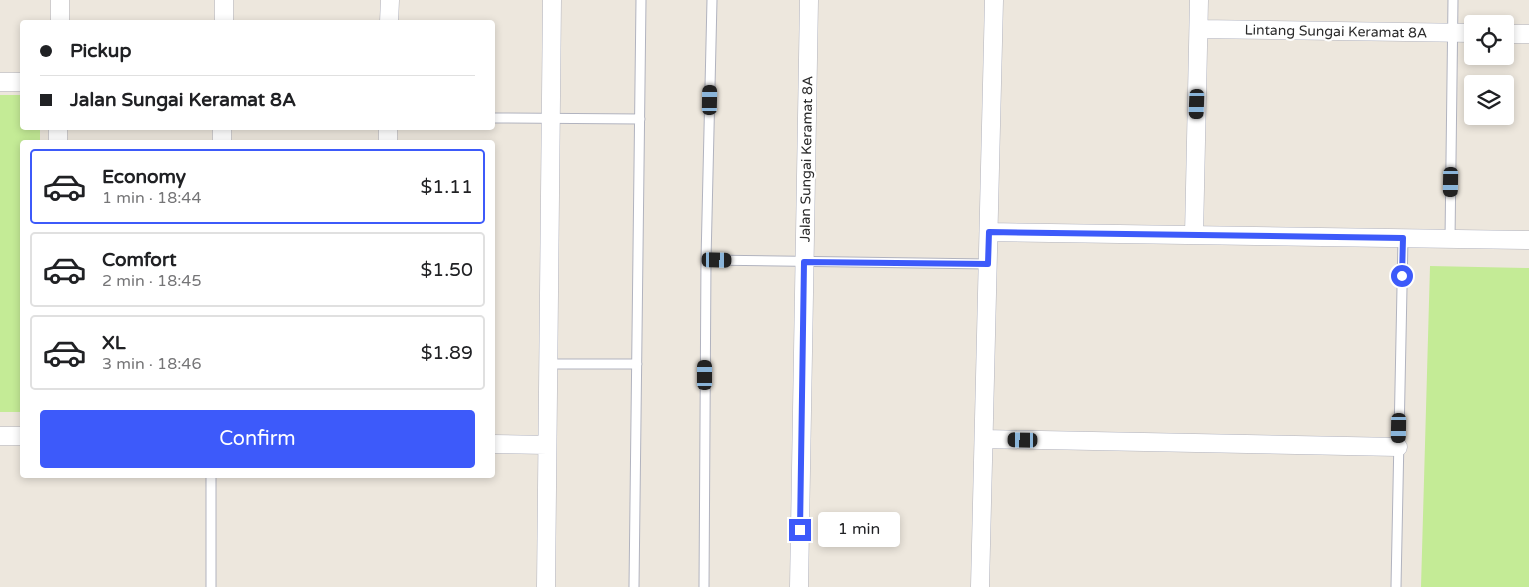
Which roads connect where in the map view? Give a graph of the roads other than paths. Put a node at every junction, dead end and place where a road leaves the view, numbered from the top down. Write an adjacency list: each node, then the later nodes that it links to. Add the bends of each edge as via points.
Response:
1 (60, 0): 11 (street)
2 (224, 0): 12 (street)
3 (390, 0): 13 (street)
4 (552, 0): 22 (street)
5 (642, 0): 23 (lane)
6 (712, 0): 29 (lane)
7 (809, 0): 30 (street, Jalan Sungai Keramat 8A)
8 (994, 0): 24 (street)
9 (1199, 0): 14 (street)
10 (1453, 0): 15 (lane)
11 (60, 20)
12 (224, 20)
13 (389, 20)
14 (1199, 29): 15 (street, Lintang Sungai Keramat 8A); 25 (street)
15 (1453, 33): 16 (street, Lintang Sungai Keramat 8A); 27 (lane)
16 (1464, 33)
17 (1514, 34): 18 (street)
18 (1529, 34)
19 (0, 82): 20 (street)
20 (20, 82)
21 (495, 118): 22 (lane)
22 (551, 118): 23 (lane); 32 (street)
23 (640, 119): 33 (lane)
24 (989, 232): 25 (street); 31 (street)
25 (1194, 235): 26 (street)
26 (1403, 238): 27 (street); 39 (lane)
27 (1450, 238): 28 (street)
28 (1529, 240)
29 (706, 260): 30 (lane); 44 (lane)
30 (804, 262): 31 (lane); 45 (street, Jalan Sungai Keramat 8A)
31 (988, 264): 36 (street)
32 (548, 364): 33 (lane); 38 (street)
33 (637, 364): 43 (lane)
34 (0, 436): 35 (street)
35 (20, 436)
36 (984, 439): 39 (street); 46 (street)
37 (495, 444): 38 (street)
38 (547, 444): 42 (street)
39 (1398, 447): 47 (lane)
40 (211, 478): 41 (lane)
41 (211, 587)
42 (546, 587)
43 (634, 587)
44 (704, 587)
45 (799, 587)
46 (980, 587)
47 (1396, 587)

